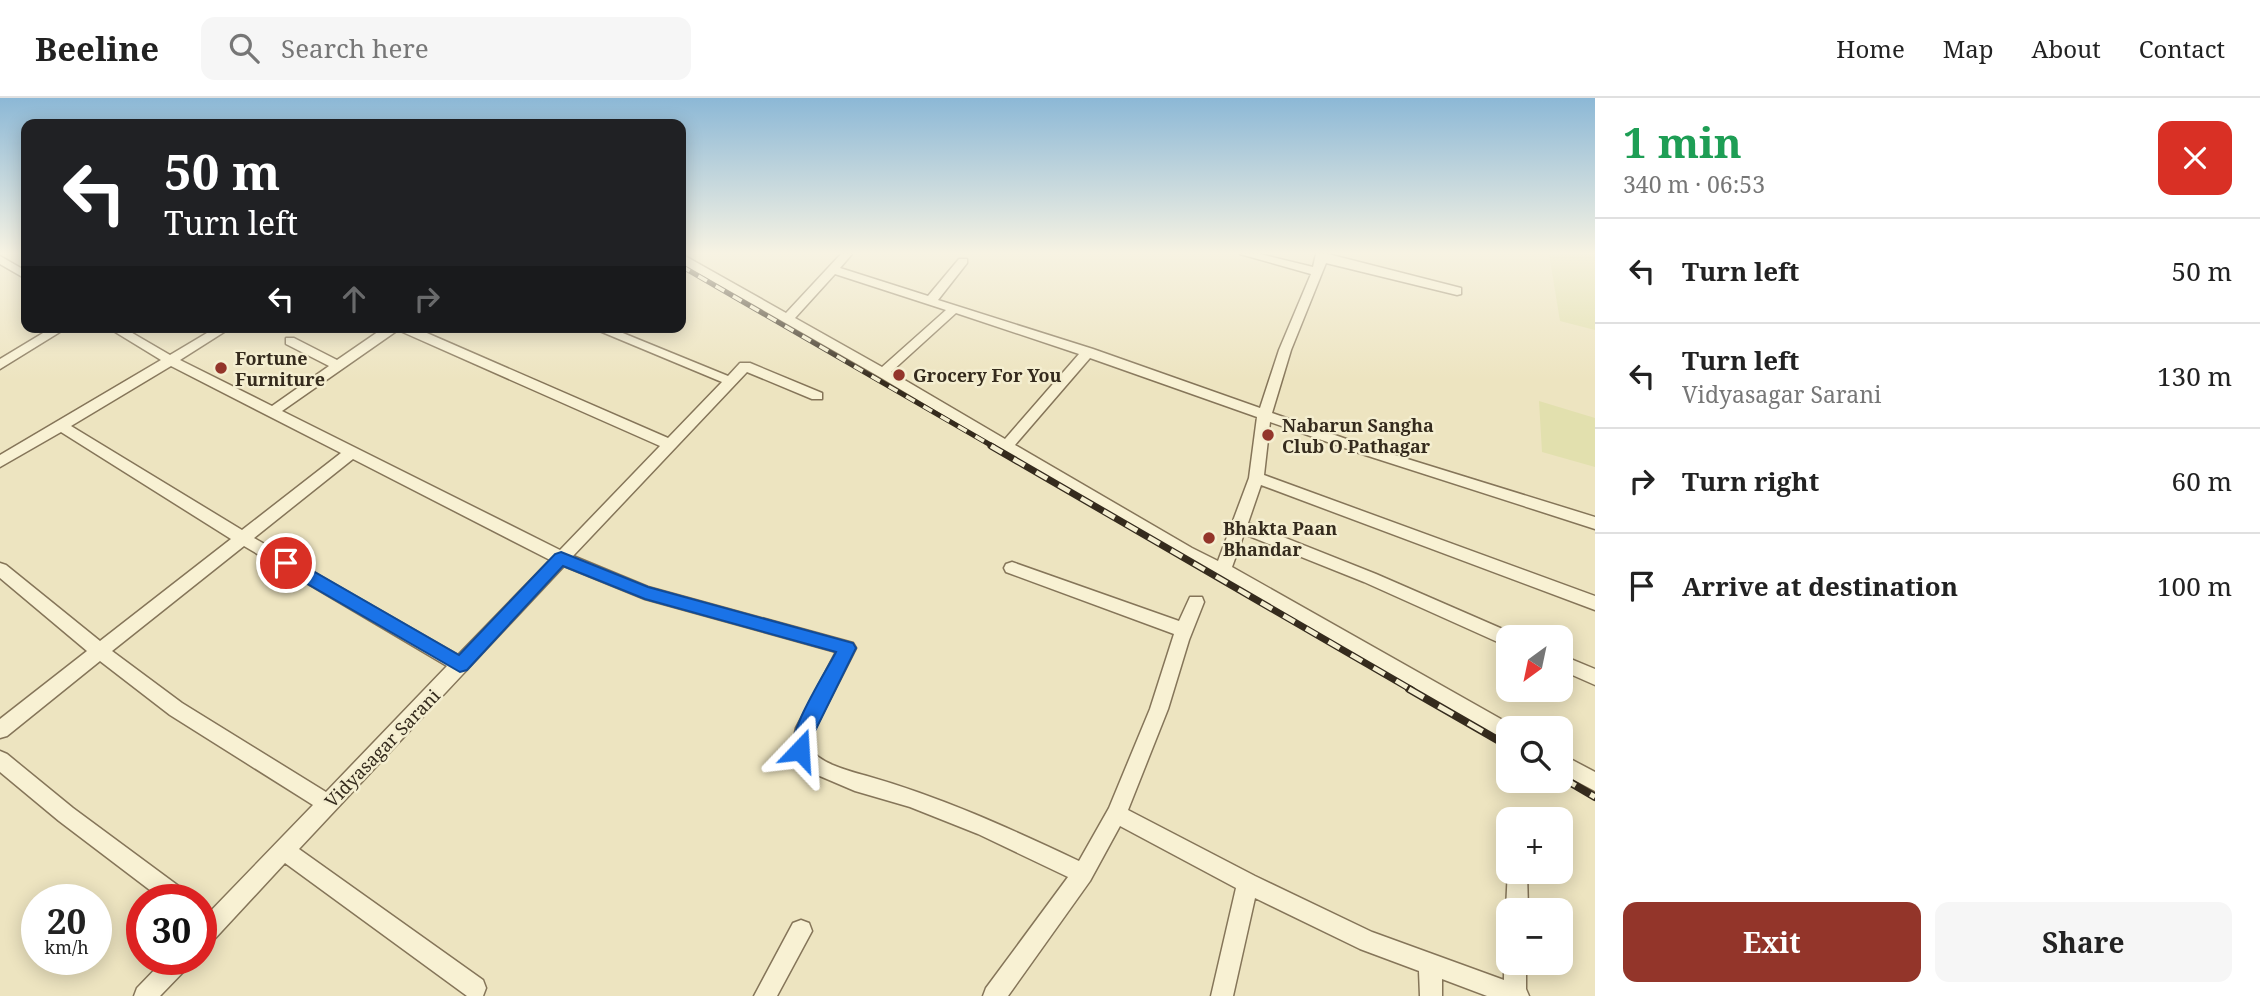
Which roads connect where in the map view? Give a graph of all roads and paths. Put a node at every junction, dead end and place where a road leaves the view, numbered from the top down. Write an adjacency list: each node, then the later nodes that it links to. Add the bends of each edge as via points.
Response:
1 (749, 296): 8 (street)
2 (810, 296): 8 (street)
3 (915, 296): 6 (street)
4 (935, 296): 6 (street)
5 (1307, 296): 24 (street)
6 (931, 301): 7 (street)
7 (955, 308): 16 (street); 20 (street)
8 (788, 318): 20 (street)
9 (51, 333): 17 (street)
10 (124, 333): 18 (street)
11 (216, 333): 18 (street)
12 (385, 333): 19 (street)
13 (416, 333): 26 (street)
14 (611, 333): 21 (street)
15 (290, 341): 19 (street)
16 (1088, 352): 24 (street); 27 (street)
17 (3, 360)
18 (172, 360): 23 (street); 25 (street)
19 (338, 366): 23 (street)
20 (883, 373): 27 (street)
21 (730, 381): 22 (street, via 745,366); 26 (street, Vidyasagar Sarani)
22 (817, 396)
23 (272, 412): 28 (street)
24 (1264, 416): 30 (street); 31 (street)
25 (61, 426): 29 (street); 33 (street)
26 (670, 445): 34 (street, Vidyasagar Sarani)
27 (1007, 446): 37 (street)
28 (352, 452): 33 (street); 34 (street)
29 (0, 462)
30 (1256, 478): 32 (street); 39 (street)
31 (1595, 523)
32 (1238, 525): 37 (street); 41 (street)
33 (242, 538): 42 (street); 43 (street)
34 (561, 558): 43 (street, Vidyasagar Sarani); 54 (street, via 645,593 847,648 803,734 800,750 808,762 985,827)
35 (1012, 568): 40 (street)
36 (0, 569): 42 (street)
37 (1223, 570): 46 (street)
38 (1196, 602): 40 (street)
39 (1595, 603)
40 (1184, 630): 52 (street)
41 (1496, 634)
42 (100, 652): 47 (street); 51 (street, via 176,709)
43 (460, 665): 51 (street, Vidyasagar Sarani)
44 (1573, 667): 45 (street)
45 (1595, 677)
46 (1496, 726)
47 (0, 730)
48 (0, 760): 56 (street, via 56,809)
49 (1573, 769): 50 (street)
50 (1595, 782)
51 (328, 804): 53 (street, Vidyasagar Sarani)
52 (1115, 814): 54 (street); 55 (street)
53 (284, 850): 57 (street, Vidyasagar Sarani); 62 (street)
54 (1083, 874): 66 (street)
55 (1248, 883): 59 (street); 67 (street)
56 (160, 884)
57 (217, 914)
58 (801, 931): 65 (street)
59 (1430, 966): 63 (street); 68 (street)
60 (165, 975): 64 (street)
61 (1516, 975): 63 (street)
62 (475, 988)
63 (1517, 995)
64 (145, 996)
65 (765, 996)
66 (994, 996)
67 (1222, 996)
68 (1432, 996)

